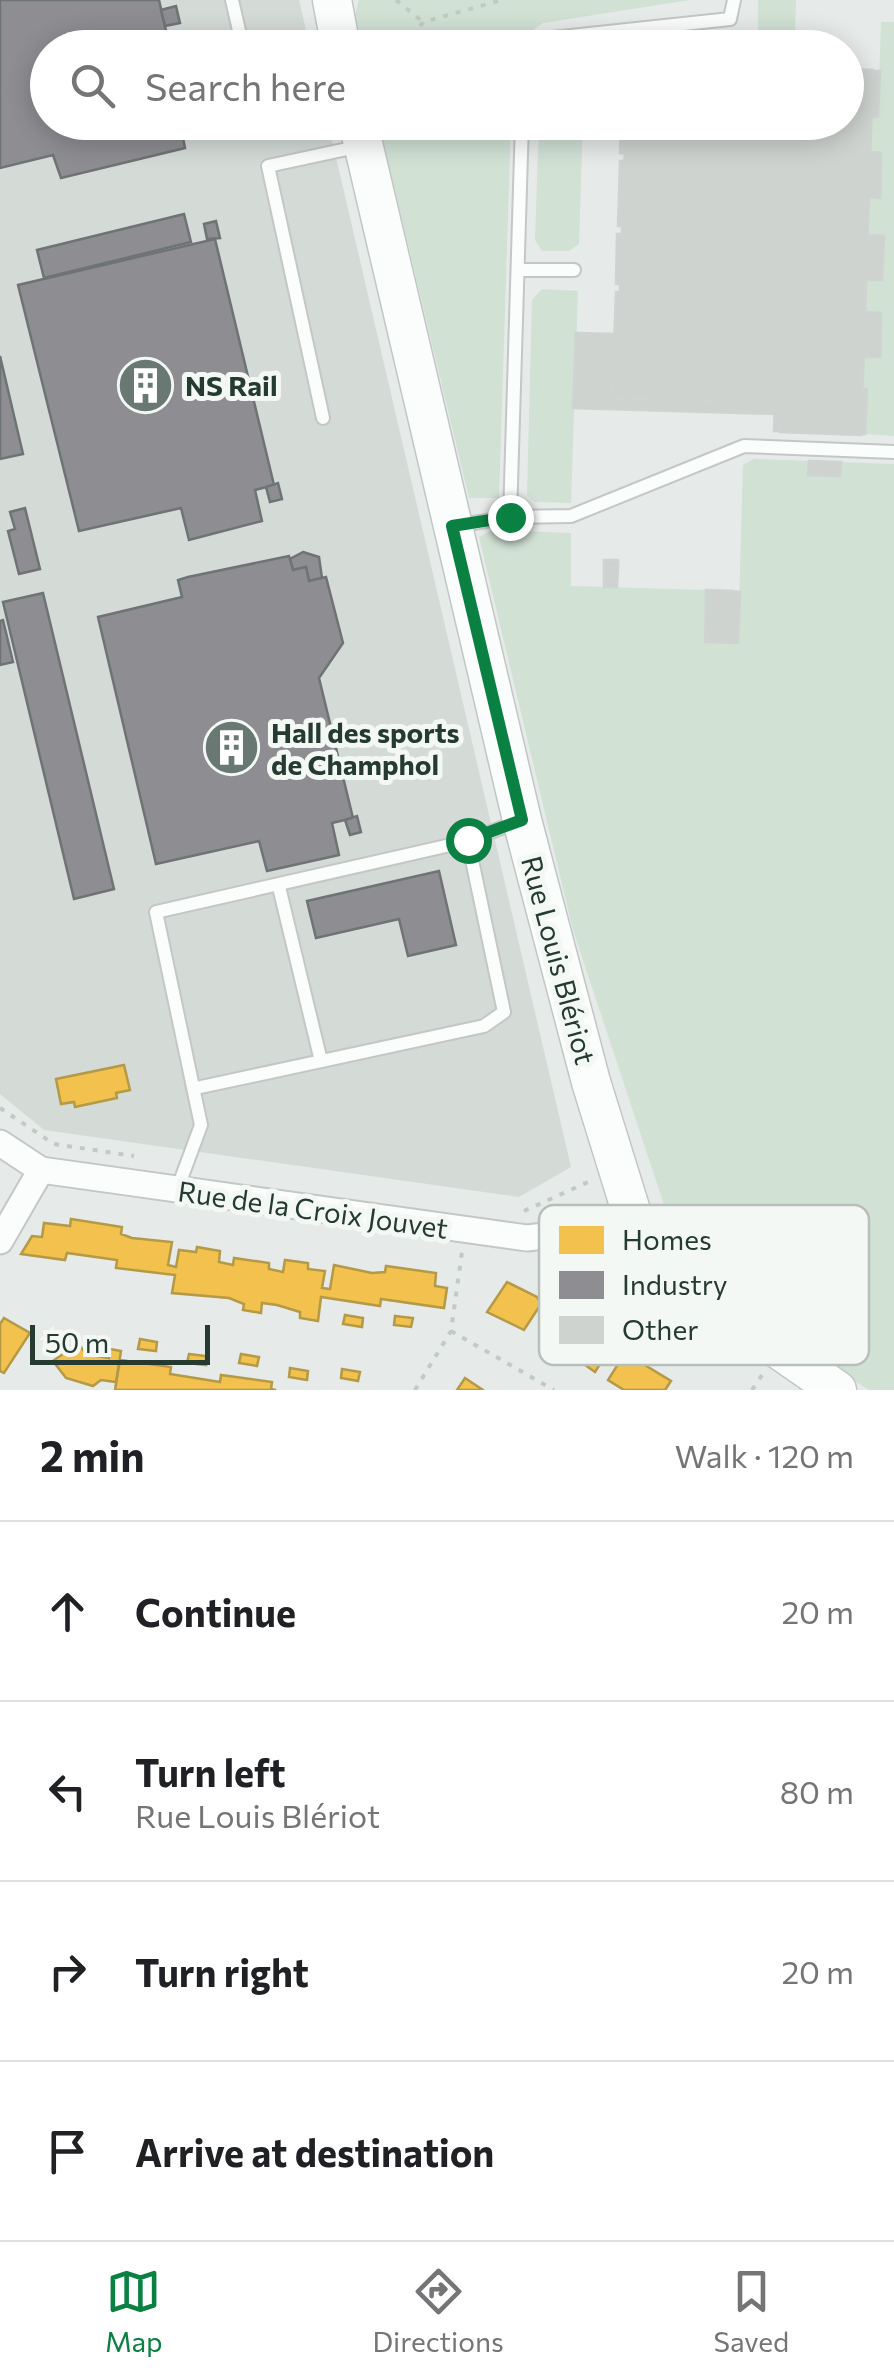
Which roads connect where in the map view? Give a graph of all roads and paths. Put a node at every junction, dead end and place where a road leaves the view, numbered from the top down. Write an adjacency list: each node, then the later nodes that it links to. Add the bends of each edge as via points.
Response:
1 (232, 0): 7 (lane)
2 (332, 0): 8 (street)
3 (396, 0): 6 (path)
4 (502, 0): 6 (path)
5 (734, 0): 10 (lane, via 730,19)
6 (423, 22): 9 (path)
7 (239, 30)
8 (338, 30)
9 (418, 30)
10 (627, 30)
11 (344, 140): 16 (lane, via 268,166)
12 (362, 140): 19 (street, Rue Louis Blériot)
13 (522, 140): 14 (lane)
14 (518, 270): 15 (lane); 18 (lane)
15 (574, 270)
16 (323, 418)
17 (894, 452): 18 (lane, via 744,446 571,516)
18 (510, 517): 19 (lane)
19 (452, 526): 20 (street, Rue Louis Blériot)
20 (522, 820): 21 (lane); 28 (street, Rue Louis Blériot)
21 (468, 840): 22 (lane); 23 (lane, via 504,1012 484,1026)
22 (278, 887): 23 (lane); 24 (lane, via 156,912)
23 (322, 1061): 24 (lane)
24 (196, 1088): 27 (lane, via 201,1125)
25 (0, 1142): 26 (street, Rue de la Croix Jouvet)
26 (41, 1170): 27 (street, Rue de la Croix Jouvet); 31 (street)
27 (177, 1190): 29 (street, Rue de la Croix Jouvet)
28 (629, 1205)
29 (464, 1230): 30 (street, Rue de la Croix Jouvet); 32 (path)
30 (539, 1237)
31 (0, 1242)
32 (451, 1331): 34 (path); 35 (path)
33 (801, 1365): 36 (street, Rue Louis Blériot)
34 (415, 1390)
35 (554, 1390)
36 (837, 1390)

